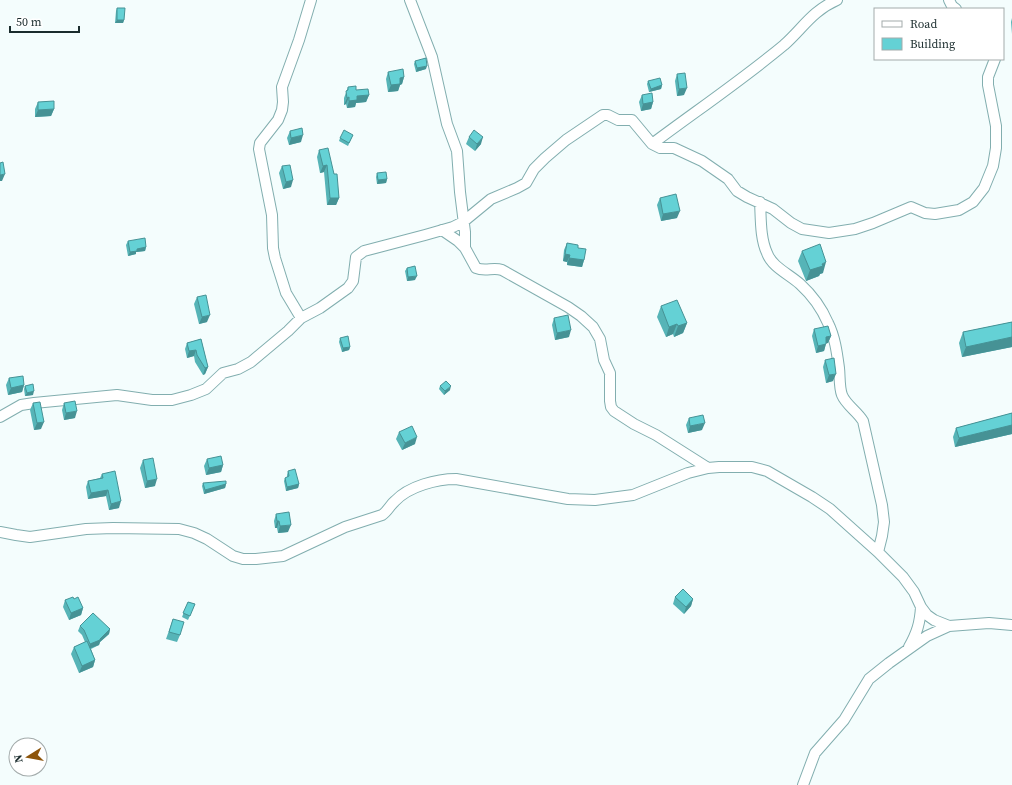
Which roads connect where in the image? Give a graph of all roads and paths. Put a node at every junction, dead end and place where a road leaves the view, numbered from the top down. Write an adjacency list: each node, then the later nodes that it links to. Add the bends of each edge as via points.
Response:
1 (311, 0): 10 (street, via 282,87 282,110 278,120 260,143 259,149 272,215 275,258 286,293)
2 (410, 0): 7 (street, via 432,57 447,124 457,151)
3 (837, 0): 5 (street, via 818,10 785,44)
4 (995, 60): 6 (street, via 988,85 996,126 996,148 993,166 984,188 973,202 959,210 935,214 911,207 855,229 829,233 802,229)
5 (652, 144): 6 (street, via 660,148 674,148 702,161 728,179 737,191); 7 (street, via 632,120 618,120 603,115 545,158 534,169 526,183 490,199)
6 (760, 202): 14 (street, via 767,254 778,268 800,284 829,324 835,342 841,393 863,421 878,483 883,517)
7 (463, 222): 8 (street); 9 (street, via 466,240)
8 (442, 230): 9 (street); 10 (street, via 364,251 356,257 353,281 348,288)
9 (464, 248): 12 (street, via 476,268 502,270 568,307 588,322 600,339 604,360 610,373 610,401 614,411)
10 (301, 318): 11 (street, via 251,362 223,373 206,389 191,395 172,400 117,395 52,400 21,405)
11 (0, 417)
12 (708, 468): 13 (street, via 688,473 633,495 594,500 568,499 456,479 437,480 402,495 382,515 270,559 243,559 207,539 179,529 86,529 30,537); 14 (street, via 752,467 767,472 830,509)
13 (0, 532)
14 (878, 552): 15 (street, via 909,584)
15 (921, 607): 17 (street, via 934,620); 18 (street, via 918,631)
16 (1012, 625): 17 (street, via 989,623)
17 (949, 626): 18 (street, via 927,636)
18 (907, 650): 19 (street, via 870,679 844,720 815,753)
19 (803, 785)

